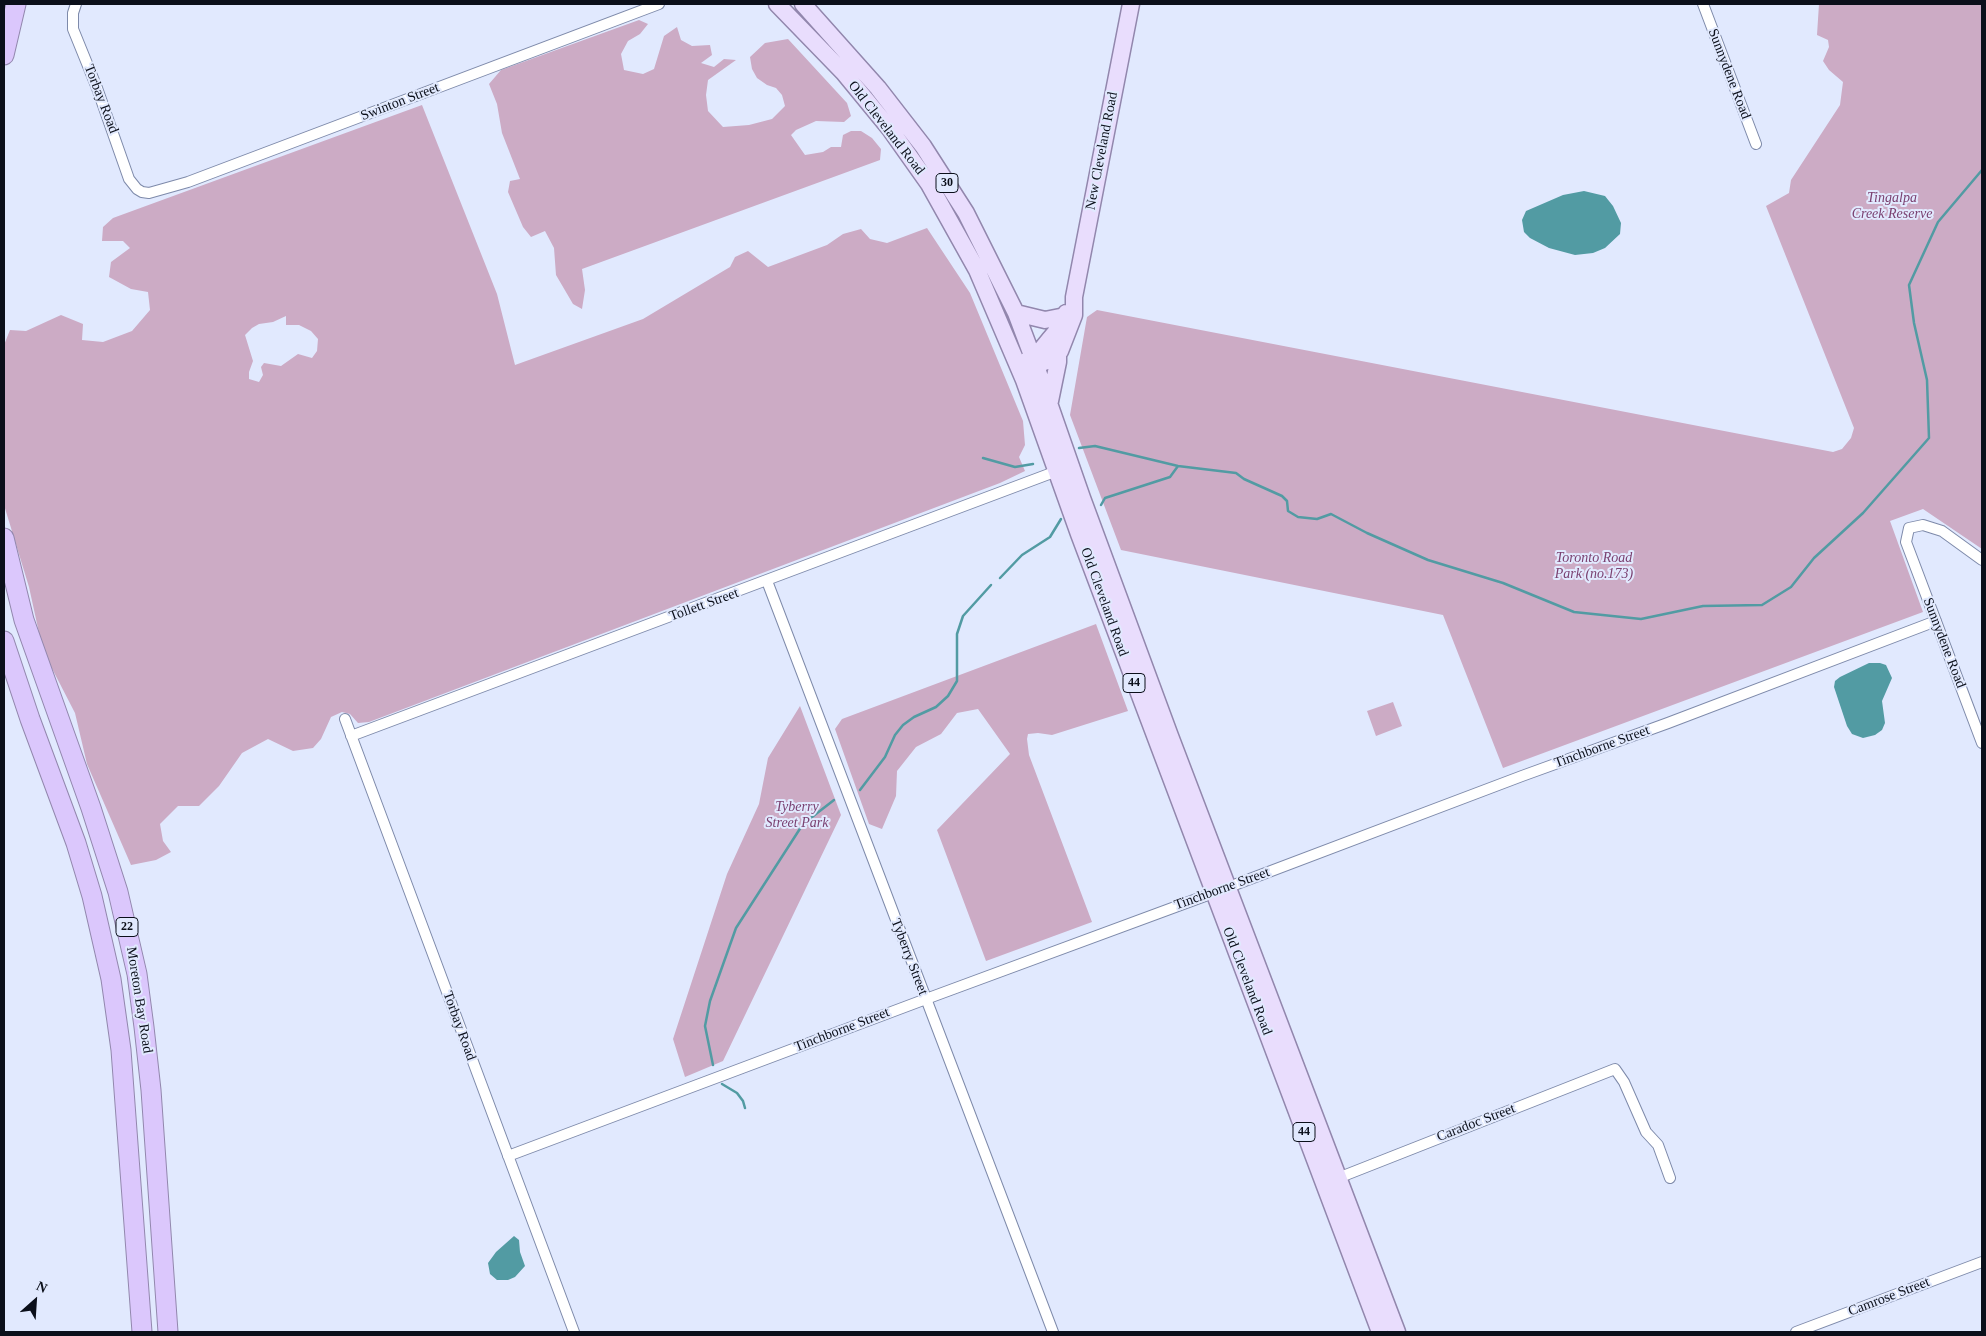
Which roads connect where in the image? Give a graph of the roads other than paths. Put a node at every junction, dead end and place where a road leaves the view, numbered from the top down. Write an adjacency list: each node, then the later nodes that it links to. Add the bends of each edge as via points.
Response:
1 (16, 4): 8 (highway)
2 (76, 4): 10 (street, Torbay Road, via 74,29 129,179)
3 (659, 4): 10 (street, Swinton Street, via 188,182 155,192)
4 (777, 4): 16 (main road, Old Cleveland Road / 30, via 873,107 929,184 977,270)
5 (803, 4): 12 (main road, Old Cleveland Road / 30, via 878,88 922,146 966,213)
6 (1131, 4): 11 (main road, New Cleveland Road)
7 (1703, 4): 9 (street, Sunnydene Road)
8 (4, 55)
9 (1756, 144)
10 (140, 191)
11 (1074, 297): 13 (main road, New Cleveland Road); 14 (main road, New Cleveland Road, via 1074,314)
12 (1016, 313): 13 (main road, via 1045,320); 15 (main road, Old Cleveland Road)
13 (1065, 316): 15 (main road, New Cleveland Road)
14 (1058, 354): 15 (main road, New Cleveland Road); 17 (main road, 44)
15 (1035, 361): 16 (main road, New Cleveland Road); 17 (main road, Old Cleveland Road)
16 (1019, 369): 18 (main road, Old Cleveland Road / 44)
17 (1050, 403): 27 (main road, Old Cleveland Road / 44)
18 (1057, 471): 21 (street, Tollett Street); 27 (main road, Old Cleveland Road / 44)
19 (4, 538): 34 (highway, Moreton Bay Road / 22, via 27,629 91,808 135,964 150,1090)
20 (1982, 560): 22 (street, Sunnydene Road, via 1942,531 1923,525 1909,528 1906,542)
21 (767, 581): 25 (street, Tollett Street); 28 (street, Tyberry Street)
22 (1936, 621): 26 (street, Sunnydene Road); 27 (street, Tinchborne Street)
23 (4, 641): 33 (highway, Moreton Bay Road / 22, via 76,843 112,980 121,1050)
24 (345, 719): 25 (street, Torbay Road)
25 (351, 736): 29 (street, Torbay Road)
26 (1982, 743)
27 (1221, 891): 28 (street, Tinchborne Street); 30 (main road, Old Cleveland Road / 44); 37 (main road, Old Cleveland Road / 44)
28 (926, 999): 29 (street, Tinchborne Street); 36 (street, Tyberry Street)
29 (508, 1156): 35 (street, Torbay Road)
30 (1338, 1178): 31 (street, Caradoc Street, via 1614,1069 1624,1082 1646,1132 1658,1145); 38 (main road, Old Cleveland Road / 44)
31 (1670, 1178)
32 (1982, 1262): 39 (street, Camrose Street)
33 (142, 1332)
34 (168, 1332)
35 (574, 1332)
36 (1053, 1332)
37 (1380, 1332)
38 (1397, 1332)
39 (1796, 1332)

